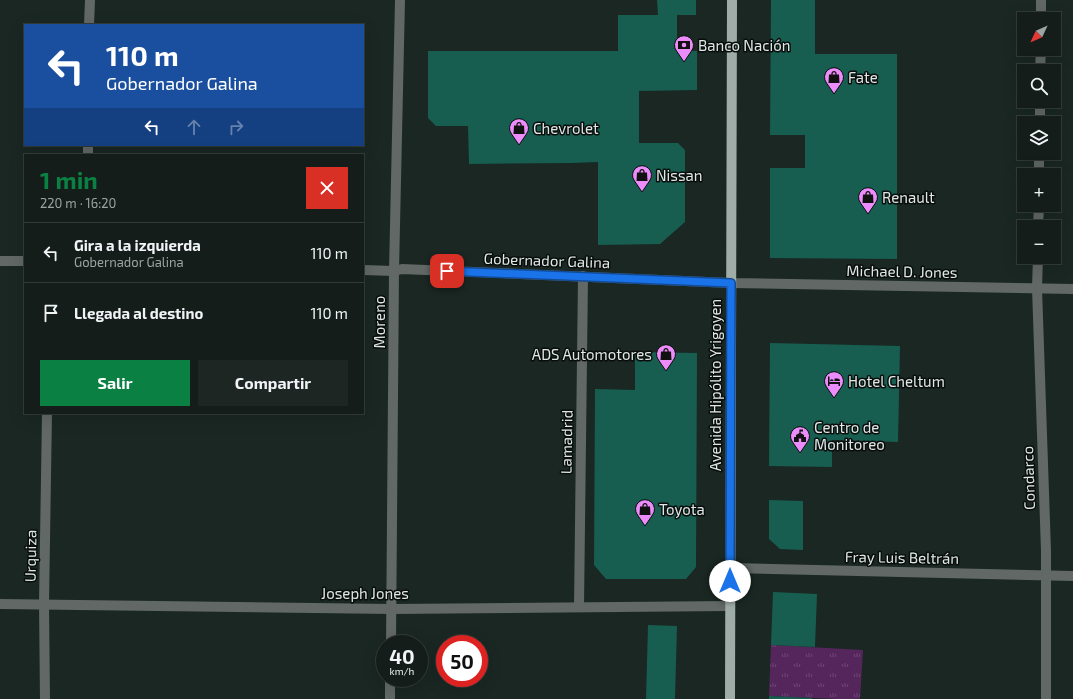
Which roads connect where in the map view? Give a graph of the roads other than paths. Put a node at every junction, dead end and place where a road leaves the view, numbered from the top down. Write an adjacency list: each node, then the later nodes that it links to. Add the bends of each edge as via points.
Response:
1 (90, 0): 6 (street)
2 (400, 0): 11 (street, Moreno)
3 (732, 0): 13 (main road, Avenida Hipólito Yrigoyen)
4 (1041, 0): 5 (street)
5 (1041, 12)
6 (89, 24)
7 (0, 261): 8 (street)
8 (24, 261)
9 (1038, 264): 14 (street, Condarco)
10 (364, 270): 11 (street, Gobernador Galina)
11 (394, 271): 12 (street, Gobernador Galina, via 402,269); 24 (street, Moreno)
12 (583, 276): 13 (street, Gobernador Galina); 23 (street, Lamadrid)
13 (731, 283): 14 (street, Michael D. Jones); 17 (main road, Avenida Hipólito Yrigoyen)
14 (1038, 288): 15 (street, Michael D. Jones); 18 (street, Condarco)
15 (1073, 289)
16 (47, 414): 21 (street, Urquiza)
17 (730, 568): 18 (street, Fray Luis Beltrán); 22 (main road, Avenida Hipólito Yrigoyen)
18 (1045, 575): 19 (street, Fray Luis Beltrán); 30 (street, Condarco)
19 (1073, 576)
20 (0, 604): 21 (street, Joseph Jones)
21 (44, 604): 24 (street, Joseph Jones); 27 (street, Urquiza)
22 (730, 606): 23 (street, Joseph Jones); 29 (main road, Avenida Hipólito Yrigoyen)
23 (579, 607): 24 (street, Joseph Jones)
24 (392, 608): 25 (street, Moreno)
25 (391, 635)
26 (390, 687): 28 (street)
27 (45, 699)
28 (390, 699)
29 (730, 699)
30 (1046, 699)

